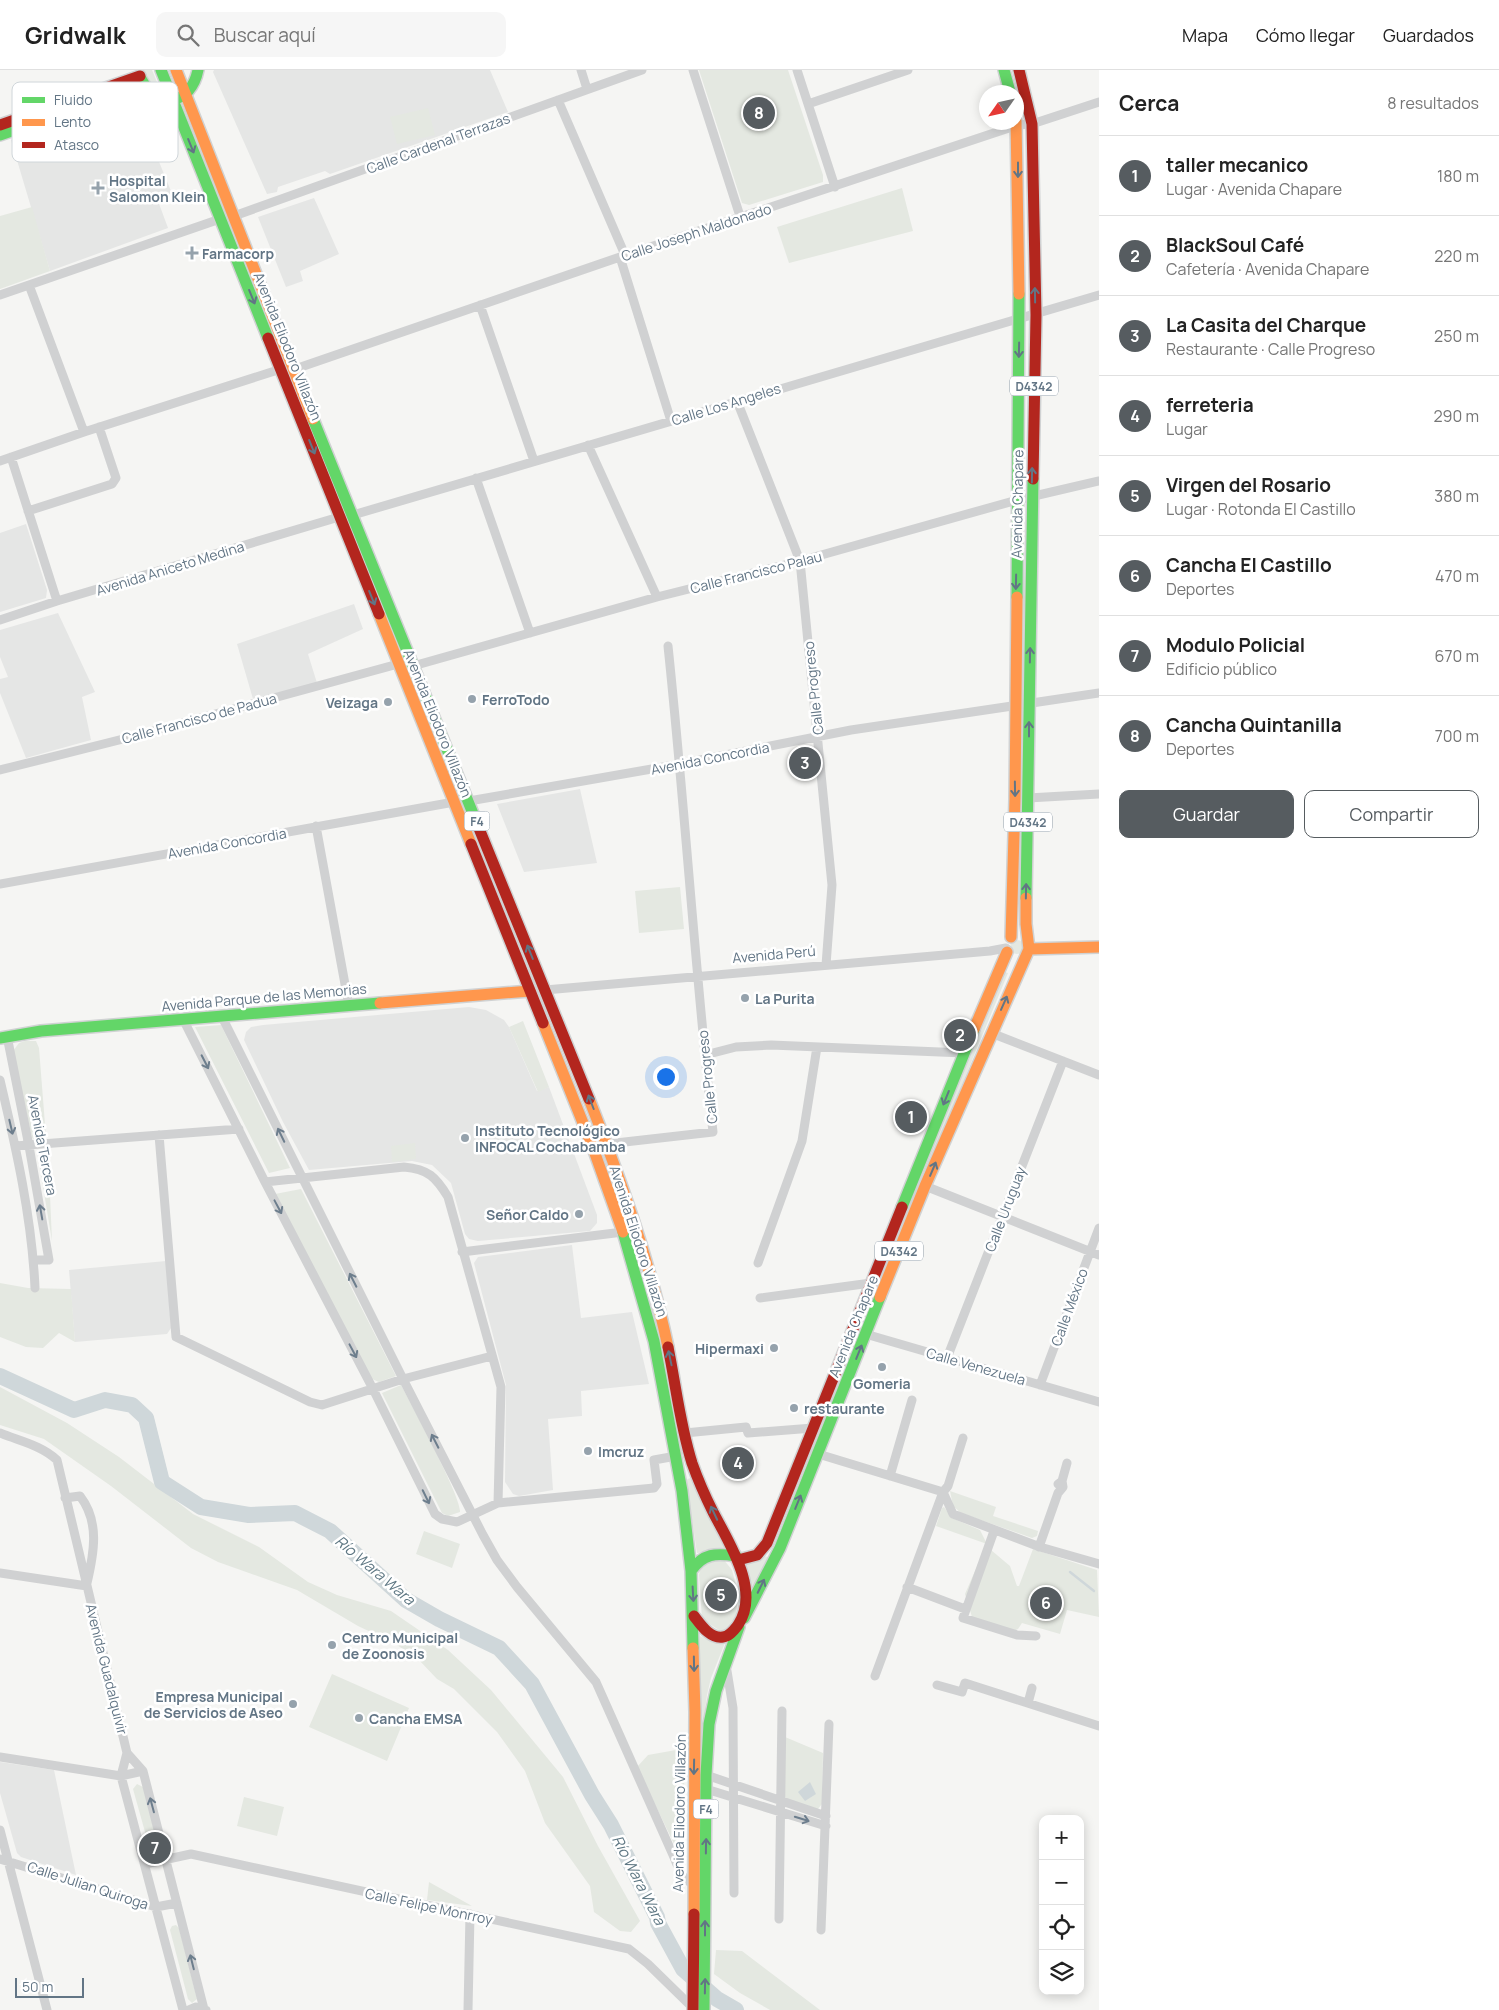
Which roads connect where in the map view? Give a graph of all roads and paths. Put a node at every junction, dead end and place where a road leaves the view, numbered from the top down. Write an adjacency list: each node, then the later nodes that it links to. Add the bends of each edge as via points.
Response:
1 (161, 70): 13 (main road, Avenida Eliodoro Villazón / F4)
2 (176, 70): 16 (main road, Avenida Eliodoro Villazón / F4)
3 (198, 70): 16 (main road, via 194,87)
4 (581, 70): 15 (street)
5 (642, 70): 15 (street, Calle Cardenal Terrazas)
6 (693, 70): 30 (street)
7 (797, 70): 20 (street)
8 (908, 70): 20 (street)
9 (1004, 70): 14 (main road)
10 (1019, 70): 23 (main road, Avenida Chapare / D4342)
11 (141, 77): 12 (main road)
12 (128, 82)
13 (166, 82)
14 (1008, 85)
15 (587, 90): 18 (street, Calle Cardenal Terrazas)
16 (186, 95): 17 (main road); 29 (main road, Avenida Eliodoro Villazón / F4)
17 (178, 98)
18 (558, 100): 29 (street, Calle Cardenal Terrazas); 32 (street)
19 (1099, 102): 23 (street, Calle Joseph Maldonado)
20 (808, 104): 28 (street)
21 (178, 113): 31 (main road, Avenida Eliodoro Villazón / F4, one-way to 31)
22 (1024, 123): 23 (street, Calle Joseph Maldonado)
23 (1032, 124): 37 (main road, Avenida Chapare / D4342, one-way to 23)
24 (12, 130): 27 (main road)
25 (997, 130): 28 (street, Calle Joseph Maldonado)
26 (1017, 130): 38 (main road, Avenida Chapare / D4342, one-way to 38)
27 (0, 135)
28 (835, 187): 30 (street, Calle Joseph Maldonado)
29 (234, 216): 40 (main road, Avenida Eliodoro Villazón / F4)
30 (740, 216): 32 (street, Calle Joseph Maldonado)
31 (220, 219): 33 (street); 39 (main road, Avenida Eliodoro Villazón / F4, one-way to 39)
32 (622, 256): 36 (street, Calle Joseph Maldonado); 42 (street)
33 (28, 285): 34 (street); 44 (street)
34 (0, 295)
35 (1099, 295): 37 (street, Calle Los Angeles)
36 (480, 305): 40 (street, Calle Joseph Maldonado); 48 (street)
37 (1036, 315): 38 (street, Calle Los Angeles); 51 (main road, Avenida Chapare / D4342, one-way to 37)
38 (1019, 318): 41 (street, Calle Los Angeles); 52 (main road, Avenida Chapare / D4342, one-way to 52)
39 (281, 369): 43 (street); 55 (main road, Avenida Eliodoro Villazón / F4, one-way to 55)
40 (295, 369): 54 (main road, Avenida Eliodoro Villazón / F4)
41 (737, 401): 42 (street, Calle Los Angeles); 56 (street, Calle Progreso)
42 (671, 421): 45 (street, Calle Los Angeles)
43 (99, 427): 44 (street); 53 (street, via 116,478 112,484)
44 (84, 432): 46 (street)
45 (588, 445): 48 (street, Calle Los Angeles); 57 (street)
46 (11, 457): 47 (street); 53 (street)
47 (0, 461)
48 (534, 461): 49 (street, Calle Los Angeles)
49 (476, 478): 54 (street, Calle Los Angeles); 60 (street)
50 (1099, 481): 51 (street, Calle Francisco Palau)
51 (1032, 496): 52 (street, Calle Francisco Palau); 65 (main road, Avenida Chapare / D4342, one-way to 51)
52 (1017, 500): 56 (street, Calle Francisco Palau); 66 (main road, Avenida Chapare / D4342, one-way to 66)
53 (28, 511): 58 (street)
54 (353, 515): 63 (main road, Avenida Eliodoro Villazón / F4)
55 (339, 517): 58 (street, Avenida Aniceto Medina); 62 (main road, Avenida Eliodoro Villazón / F4, one-way to 62)
56 (800, 561): 57 (street, Calle Francisco Palau); 67 (street, Calle Progreso)
57 (658, 597): 60 (street, Calle Francisco Palau)
58 (57, 601): 59 (street, Avenida Aniceto Medina)
59 (0, 620)
60 (530, 633): 63 (street, Calle Francisco Palau)
61 (668, 646): 68 (street, Calle Progreso)
62 (398, 664): 69 (street, Calle Francisco de Padua); 73 (main road, Avenida Eliodoro Villazón / F4)
63 (413, 666): 72 (main road, Avenida Eliodoro Villazón / F4)
64 (1099, 693): 65 (street, Avenida Concordia)
65 (1029, 704): 66 (street, Avenida Concordia); 71 (main road, Avenida Chapare / D4342, one-way to 65)
66 (1015, 705): 67 (street, Avenida Concordia); 76 (main road, Avenida Chapare / D4342, one-way to 76)
67 (818, 736): 68 (street, Avenida Concordia); 80 (street, Calle Progreso, via 832,885)
68 (680, 764): 72 (street, Avenida Concordia); 81 (street, Calle Progreso)
69 (0, 770)
70 (1099, 794): 71 (street)
71 (1028, 798): 78 (main road, Avenida Chapare / D4342, one-way to 71)
72 (469, 801): 82 (main road, Avenida Eliodoro Villazón / F4, one-way to 72)
73 (454, 802): 74 (street, Avenida Concordia); 83 (main road, Avenida Eliodoro Villazón / F4)
74 (316, 826): 75 (street, Avenida Concordia); 84 (street)
75 (0, 884)
76 (1011, 937): 78 (main road, via 1019,935); 79 (main road, D4342, via 1006,943)
77 (1099, 947): 78 (main road)
78 (1026, 948): 79 (main road, via 1014,958); 87 (main road, Avenida Chapare / D4342, one-way to 78)
79 (1006, 950): 80 (street, Avenida Perú); 90 (main road, Avenida Chapare / D4342)
80 (826, 965): 81 (street, Avenida Perú)
81 (697, 976): 82 (street, Avenida Perú); 91 (street, Calle Progreso)
82 (545, 990): 97 (main road, Avenida Eliodoro Villazón / F4, one-way to 82)
83 (530, 991): 84 (main road, Avenida Parque de las Memorias); 105 (main road, Avenida Eliodoro Villazón / F4)
84 (349, 1006): 85 (main road, Avenida Parque de las Memorias)
85 (222, 1015): 86 (main road, Avenida Parque de las Memorias); 100 (street, one-way to 85)
86 (183, 1018): 88 (main road, Avenida Parque de las Memorias); 95 (street, one-way to 95)
87 (991, 1033): 92 (street); 102 (main road, Avenida Chapare / D4342, one-way to 87)
88 (2, 1035): 99 (street, Avenida Tercera)
89 (817, 1047): 90 (street); 91 (street, via 736,1047); 110 (street, via 802,1141)
90 (964, 1053): 111 (main road, Avenida Chapare / D4342, one-way to 111)
91 (705, 1055): 97 (street, Calle Progreso, via 714,1132)
92 (1063, 1061): 93 (street); 103 (street, Calle Uruguay)
93 (1099, 1074)
94 (0, 1080): 98 (street, Avenida Tercera, one-way to 98)
95 (239, 1129): 96 (street); 101 (street)
96 (159, 1135): 99 (street); 120 (street, via 176,1338 310,1402 322,1405)
97 (606, 1144): 125 (main road, Avenida Eliodoro Villazón / F4, one-way to 97, via 670,1354 637,1230)
98 (15, 1146): 99 (street); 109 (street, Avenida Tercera)
99 (29, 1146): 109 (street, Avenida Tercera, one-way to 99, via 49,1260)
100 (302, 1177): 101 (street); 106 (street, via 404,1167 430,1174 448,1197); 118 (street, one-way to 100)
101 (265, 1182): 120 (street, one-way to 120)
102 (925, 1186): 103 (street); 115 (main road, Avenida Chapare / D4342)
103 (1003, 1216): 107 (street); 117 (street, Calle Uruguay)
104 (1099, 1228): 107 (street, Calle México)
105 (623, 1232): 106 (street); 129 (main road, Avenida Eliodoro Villazón / F4, via 654,1341)
106 (462, 1252): 116 (street)
107 (1090, 1252): 108 (street); 119 (street, Calle México)
108 (1099, 1255)
109 (34, 1260): 112 (street, Avenida Tercera)
110 (758, 1263)
111 (871, 1283): 113 (street); 114 (main road, Avenida Chapare / D4342)
112 (35, 1288)
113 (760, 1298)
114 (853, 1329): 115 (street, Calle Venezuela); 123 (main road, Avenida Chapare / D4342)
115 (866, 1334): 117 (street, Calle Venezuela); 128 (main road, Avenida Chapare / D4342, one-way to 115)
116 (492, 1356): 118 (street); 134 (street, via 501,1387)
117 (947, 1358): 119 (street, Calle Venezuela)
118 (403, 1379): 120 (street); 135 (street, one-way to 118)
119 (1040, 1385): 122 (street, Calle Venezuela)
120 (373, 1389): 135 (street, one-way to 135, via 435,1514 457,1522)
121 (912, 1400): 131 (street)
122 (1099, 1402)
123 (813, 1428): 125 (street, via 748,1433 746,1426); 127 (main road, Avenida Chapare / D4342)
124 (0, 1433): 133 (street, Avenida Guadalquivir, via 52,1455 57,1460)
125 (685, 1433): 140 (main road, Avenida Eliodoro Villazón / F4, one-way to 125, via 698,1477)
126 (963, 1438): 132 (street, via 948,1486)
127 (805, 1450): 128 (street); 137 (main road, Avenida Chapare / D4342)
128 (817, 1454): 131 (street); 139 (main road, Avenida Chapare / D4342, one-way to 128)
129 (676, 1456): 134 (street, via 654,1460 657,1484 654,1488); 142 (main road, Avenida Eliodoro Villazón / F4)
130 (1067, 1463): 138 (street, via 1063,1487)
131 (890, 1476): 132 (street)
132 (943, 1492): 136 (street, via 953,1514); 145 (street)
133 (65, 1498): 144 (street, Avenida Guadalquivir); 144 (street, Avenida Guadalquivir, via 80,1496 87,1505 94,1553)
134 (498, 1502): 135 (street)
135 (474, 1515): 174 (street, via 497,1560 596,1682 682,1875)
136 (994, 1531): 138 (street); 146 (street)
137 (767, 1543): 139 (main road); 140 (main road, via 757,1555)
138 (1039, 1547): 141 (street)
139 (780, 1548): 148 (main road, Avenida Chapare / D4342, one-way to 139)
140 (737, 1558): 142 (main road, via 707,1555); 148 (main road, F4, via 746,1597)
141 (1099, 1564)
142 (692, 1571): 147 (main road, F4, one-way to 147)
143 (0, 1573): 144 (street)
144 (86, 1586): 158 (street, Avenida Guadalquivir)
145 (907, 1587): 146 (street); 151 (street)
146 (965, 1609): 149 (street, via 963,1618 1017,1635)
147 (694, 1616): 148 (main road, via 708,1635 716,1637 725,1636); 174 (main road, Avenida Eliodoro Villazón / F4, one-way to 174)
148 (740, 1625): 150 (main road, Avenida Eliodoro Villazón / F4)
149 (1036, 1636)
150 (726, 1666): 162 (main road, Avenida Eliodoro Villazón / F4, via 716,1691 709,1724); 163 (street, via 733,1708)
151 (875, 1676)
152 (937, 1685): 154 (street, via 962,1692 965,1683)
153 (1032, 1688): 154 (street)
154 (1028, 1703): 157 (street)
155 (782, 1711): 166 (street)
156 (829, 1724): 168 (street)
157 (1099, 1726)
158 (127, 1753): 160 (street, Avenida Guadalquivir); 161 (street, Avenida Guadalquivir)
159 (0, 1757): 161 (street)
160 (143, 1771): 161 (street); 172 (street, Avenida Guadalquivir, one-way to 160)
161 (121, 1776): 173 (street, Avenida Guadalquivir)
162 (706, 1776): 163 (street); 164 (main road, Avenida Eliodoro Villazón / F4)
163 (733, 1784): 165 (street); 166 (street)
164 (706, 1789): 165 (street); 181 (main road, Avenida Eliodoro Villazón / F4, one-way to 164, via 705,1961)
165 (733, 1798): 167 (street); 175 (street)
166 (781, 1800): 167 (street); 168 (street)
167 (781, 1812): 169 (street, one-way to 169); 179 (street)
168 (826, 1816): 169 (street)
169 (826, 1826): 180 (street)
170 (0, 1830): 171 (street)
171 (4, 1859): 177 (street, Calle Julian Quiroga); 182 (street)
172 (166, 1859): 173 (street, Calle Felipe Monrroy); 176 (street, Avenida Guadalquivir); 178 (street, Calle Felipe Monrroy, via 191,1854)
173 (145, 1864): 177 (street, Avenida Guadalquivir)
174 (693, 1884): 181 (main road, Avenida Eliodoro Villazón / F4)
175 (734, 1892)
176 (177, 1903): 177 (street, Calle Julian Quiroga); 185 (street, Avenida Guadalquivir, one-way to 176)
177 (156, 1907): 183 (street, Avenida Guadalquivir)
178 (470, 1914): 181 (street, Calle Felipe Monrroy, via 629,1949); 186 (street)
179 (779, 1919)
180 (821, 1930)
181 (696, 2007)
182 (47, 2010)
183 (183, 2010)
184 (189, 2010): 185 (street, via 196,2007)
185 (205, 2010)
186 (468, 2010)

